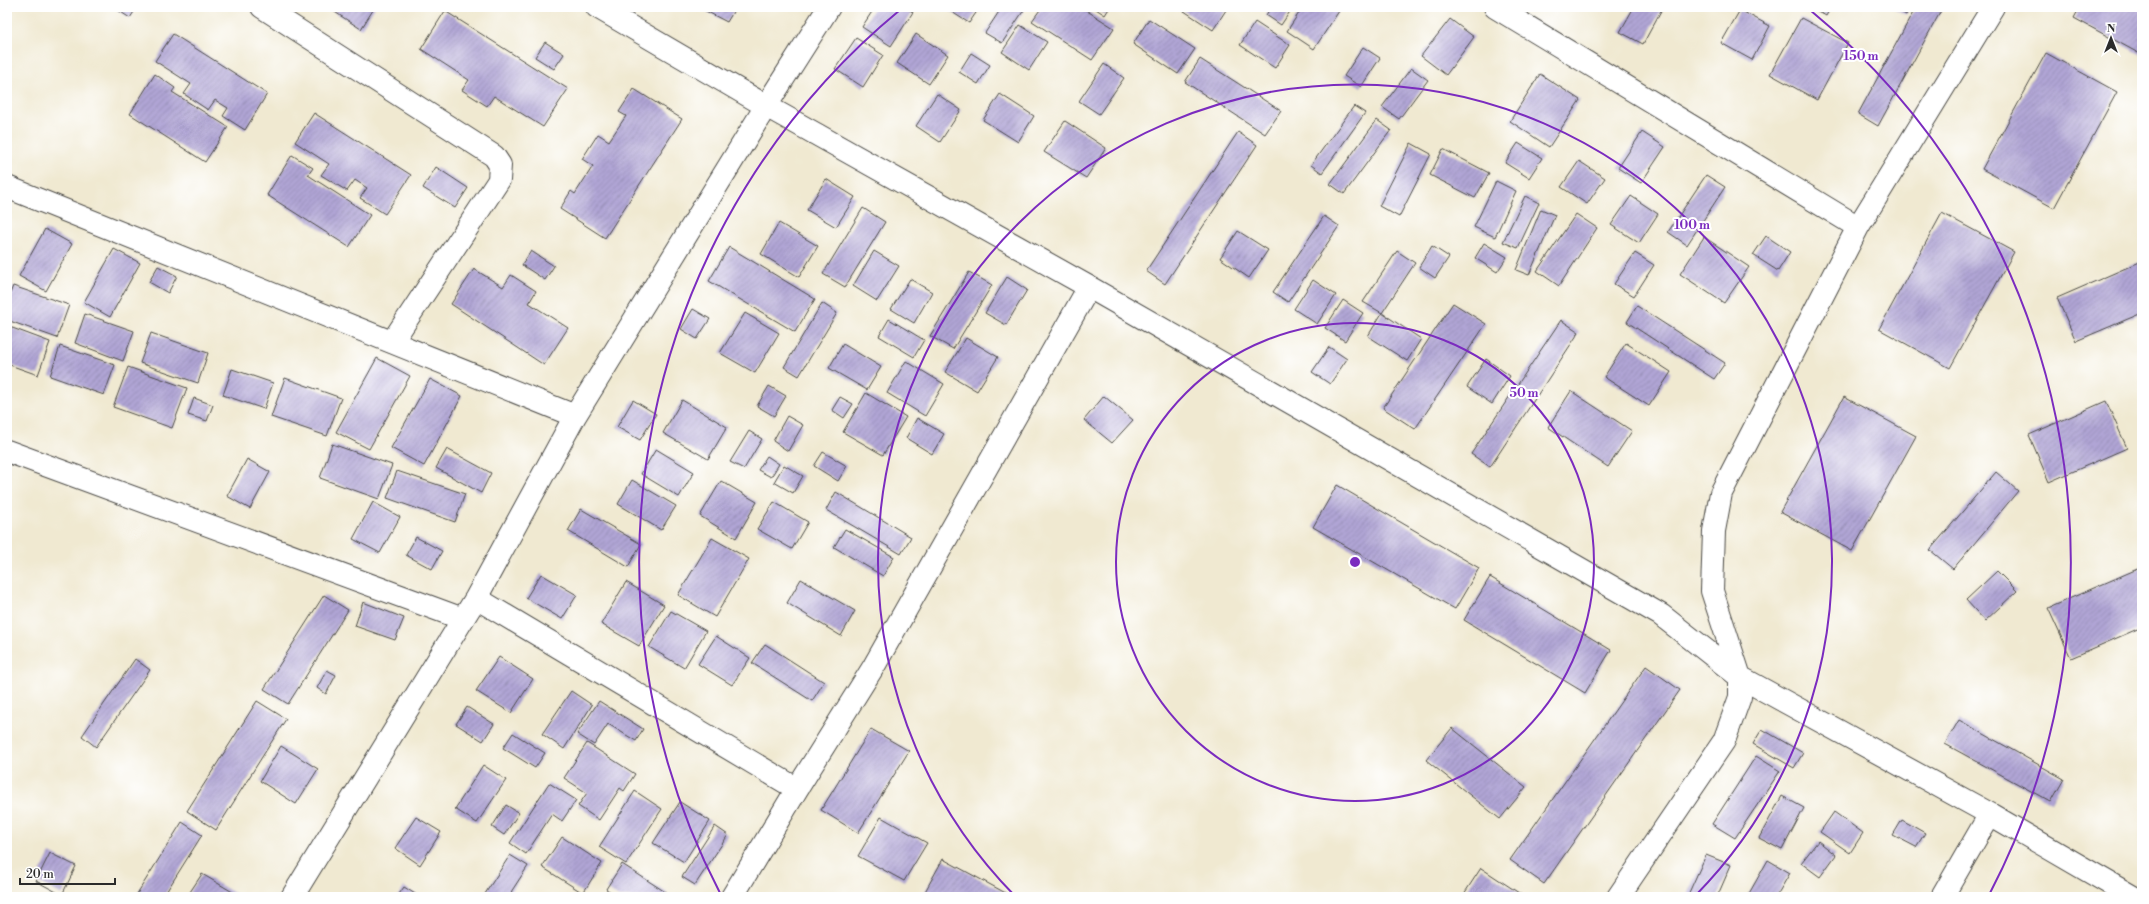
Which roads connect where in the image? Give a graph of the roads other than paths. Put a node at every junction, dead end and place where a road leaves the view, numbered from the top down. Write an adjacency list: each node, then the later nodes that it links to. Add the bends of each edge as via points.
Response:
1 (262, 7): 10 (street, via 494,156 500,165 499,180)
2 (597, 7): 6 (street)
3 (830, 7): 6 (street)
4 (1495, 7): 8 (street)
5 (1993, 7): 8 (street)
6 (766, 106): 9 (street); 11 (street)
7 (7, 188): 10 (street)
8 (1858, 227): 15 (street, via 1721,493 1714,531 1712,591)
9 (1089, 287): 15 (street, via 1660,615); 16 (street, via 874,666)
10 (392, 342): 11 (street)
11 (576, 416): 13 (street)
12 (7, 451): 14 (street)
13 (476, 598): 14 (street); 16 (street)
14 (463, 619): 18 (street)
15 (1740, 677): 17 (street); 20 (street, via 1740,697 1724,741)
16 (797, 789): 19 (street)
17 (1990, 814): 21 (street); 22 (street)
18 (292, 897)
19 (732, 897)
20 (1618, 897)
21 (1942, 897)
22 (2133, 897)

